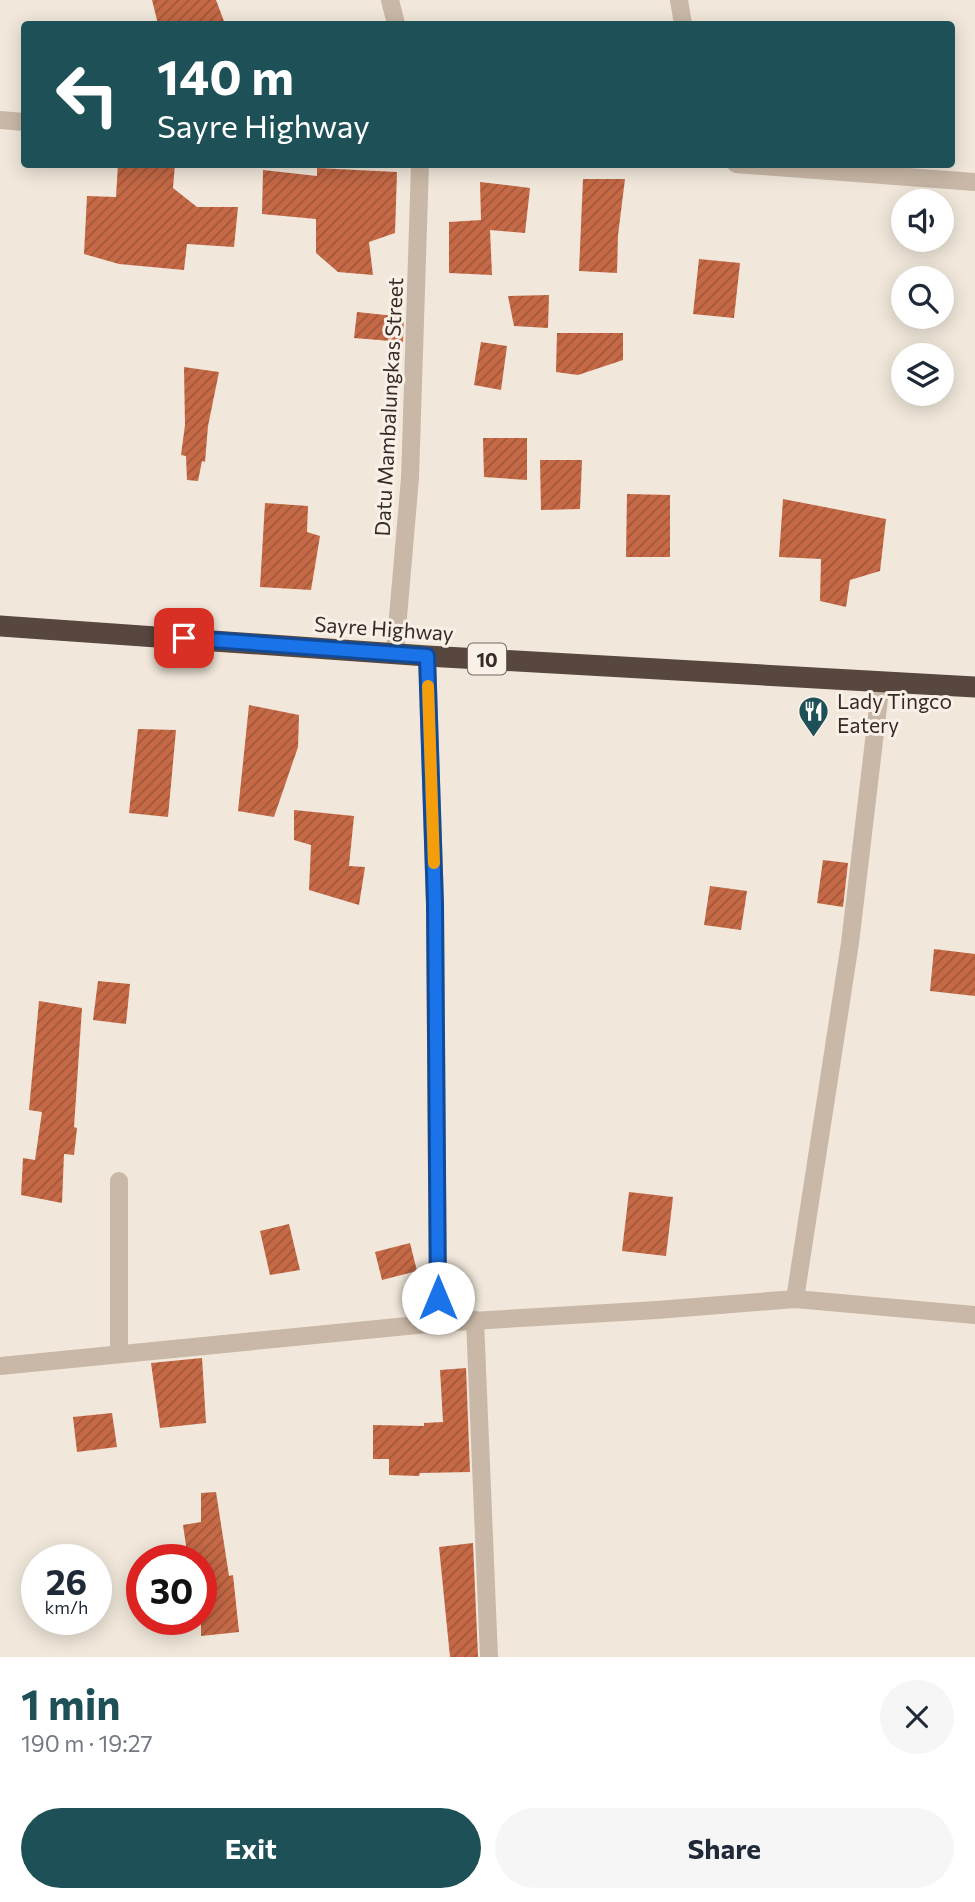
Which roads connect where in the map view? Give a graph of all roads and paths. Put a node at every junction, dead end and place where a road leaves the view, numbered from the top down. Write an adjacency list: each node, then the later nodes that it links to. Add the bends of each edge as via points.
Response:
1 (390, 0): 3 (street)
2 (679, 0): 4 (street)
3 (395, 21)
4 (682, 21)
5 (0, 120): 6 (street)
6 (21, 122)
7 (420, 168): 11 (street, Datu Mambalungkas Street, via 410,478)
8 (789, 168): 9 (street)
9 (975, 182)
10 (0, 626): 11 (highway, Sayre Highway / 10)
11 (395, 652): 12 (highway, Sayre Highway / 10)
12 (427, 656): 13 (highway, Sayre Highway / 10); 19 (street, via 435,904)
13 (881, 682): 14 (highway, Sayre Highway / 10); 16 (street, via 850,943)
14 (975, 687)
15 (119, 1181): 20 (street)
16 (795, 1298): 17 (street); 18 (street)
17 (975, 1315)
18 (475, 1320): 19 (street); 22 (street)
19 (438, 1323): 20 (street)
20 (119, 1354): 21 (street)
21 (0, 1366)
22 (489, 1657)

